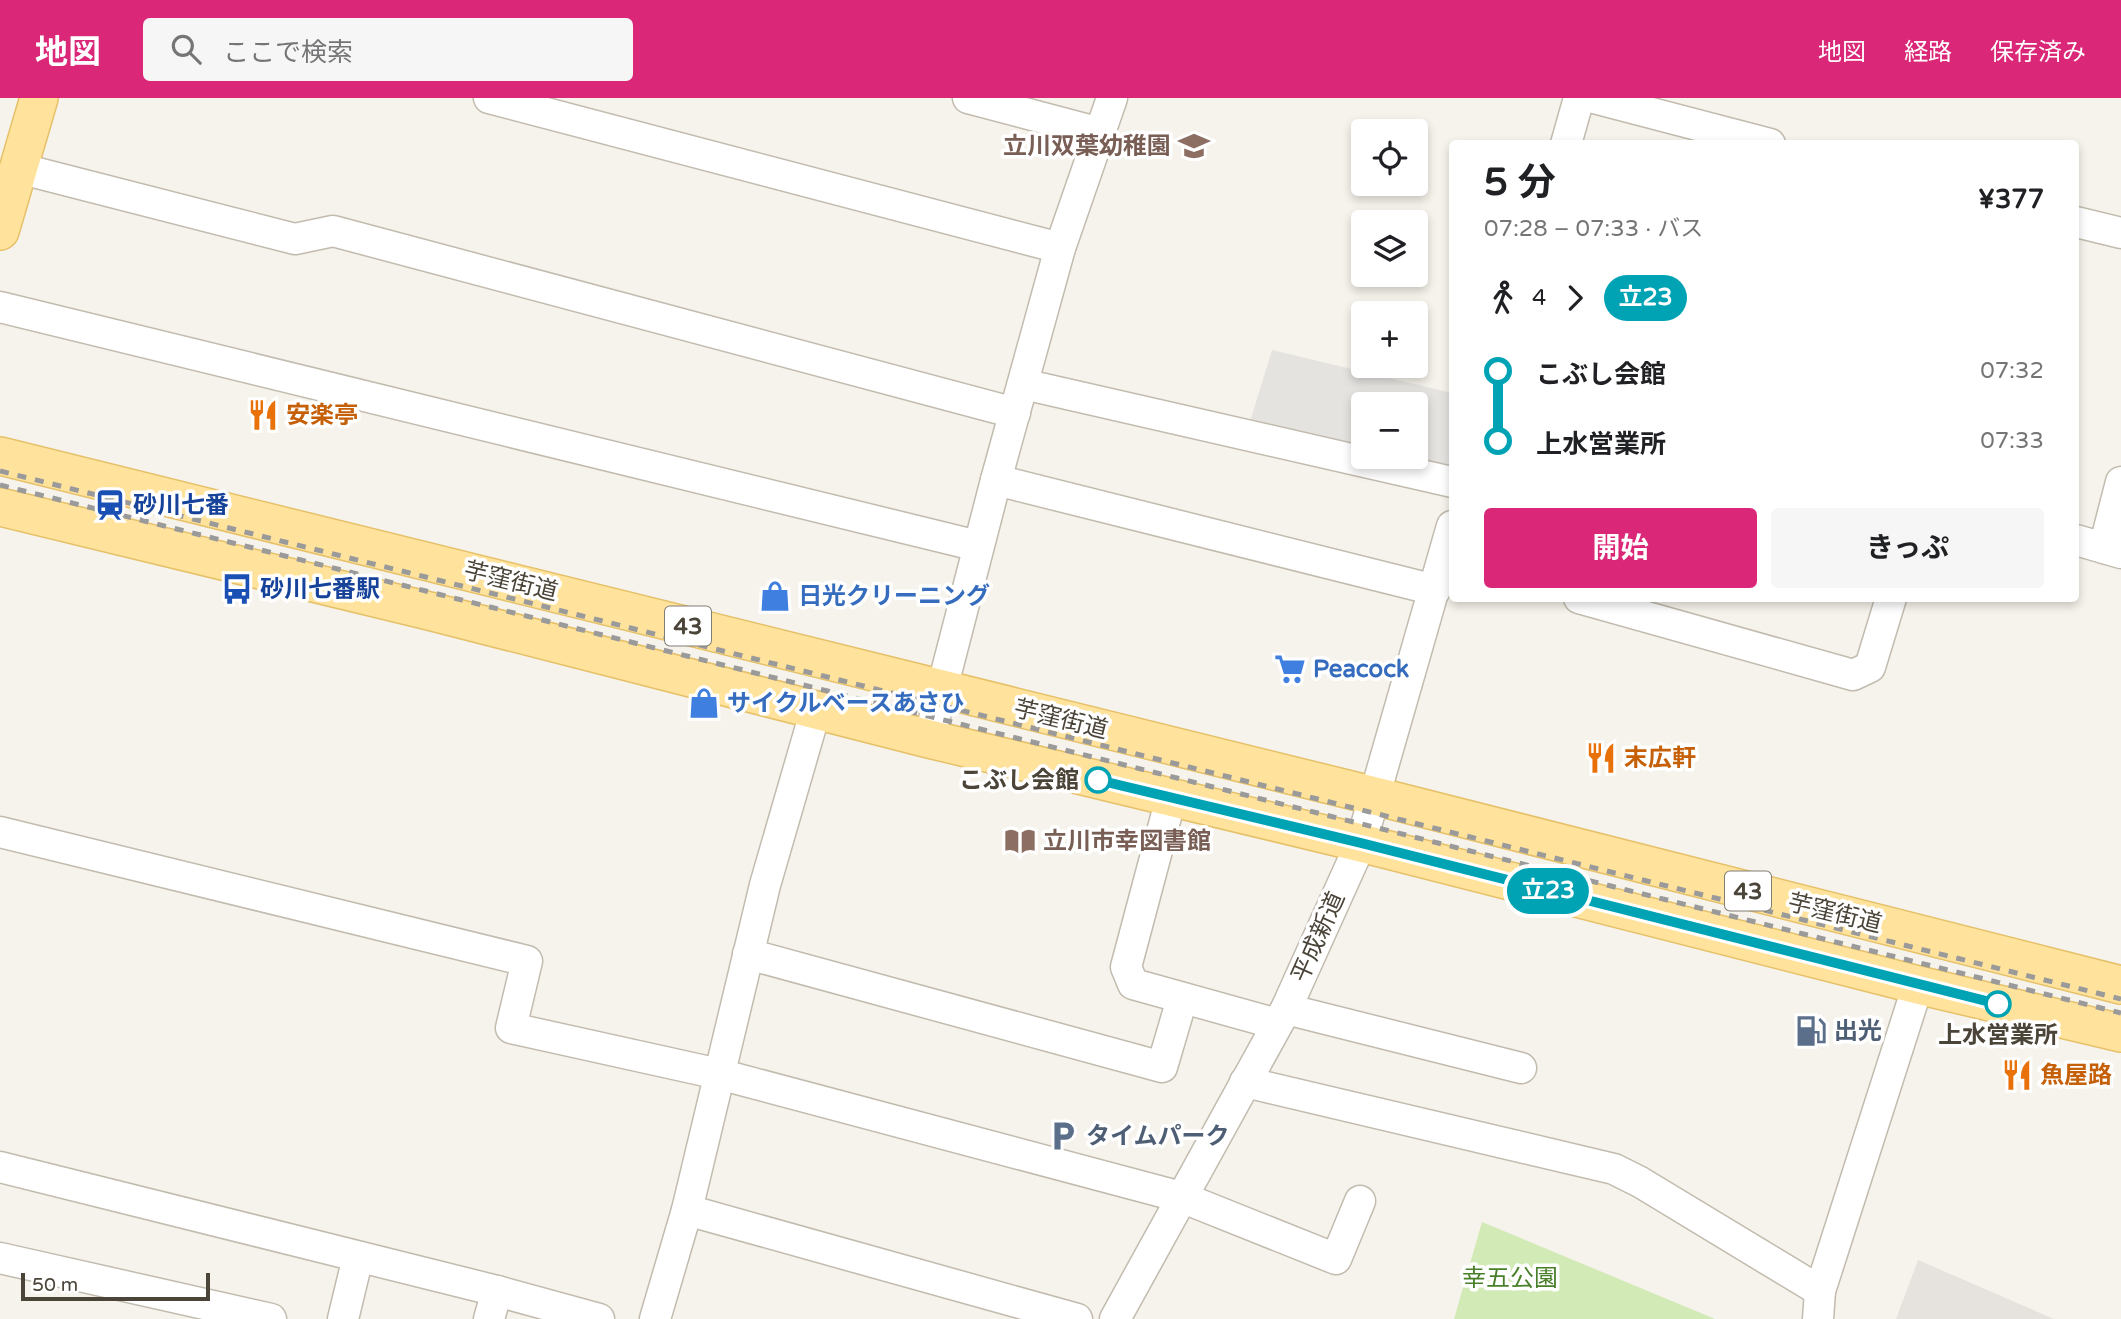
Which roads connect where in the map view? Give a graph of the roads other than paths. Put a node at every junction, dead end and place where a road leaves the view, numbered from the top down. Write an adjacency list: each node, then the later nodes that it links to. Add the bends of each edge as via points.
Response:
1 (39, 98): 10 (main road)
2 (489, 98): 14 (street)
3 (968, 98): 7 (street)
4 (1112, 98): 7 (street)
5 (1579, 98): 8 (street)
6 (1594, 98): 9 (street)
7 (1100, 133): 14 (street)
8 (1567, 140)
9 (1755, 140)
10 (11, 178): 12 (main road); 17 (street, via 295,239 333,231)
11 (2079, 223): 13 (street)
12 (0, 231)
13 (2121, 233)
14 (1060, 248): 16 (street)
15 (0, 307): 25 (street)
16 (1023, 384): 17 (street); 20 (street)
17 (1015, 413): 19 (street)
18 (0, 456): 30 (main road, 芋窪街道 / 43)
19 (996, 480): 25 (street); 27 (street)
20 (1449, 481)
21 (2121, 482): 26 (street)
22 (0, 507): 31 (main road, 芋窪街道 / 43)
23 (2079, 541): 26 (street)
24 (1449, 544): 27 (street, 平成新道)
25 (978, 546): 30 (street)
26 (2113, 550)
27 (1444, 573): 33 (street, 平成新道)
28 (1593, 602): 29 (street, via 1853,675 1870,667)
29 (1890, 602)
30 (941, 690): 32 (street); 33 (main road, 芋窪街道 / 43)
31 (816, 709): 32 (main road, 芋窪街道 / 43); 37 (street)
32 (929, 739): 34 (main road, 芋窪街道 / 43)
33 (1375, 796): 36 (street, 平成新道); 39 (main road, 芋窪街道 / 43)
34 (1171, 798): 36 (main road, 芋窪街道 / 43); 40 (street, via 1126,967 1133,984)
35 (0, 832): 44 (street, via 527,961 511,1028)
36 (1361, 843): 38 (main road, 芋窪街道 / 43); 41 (street, 平成新道)
37 (748, 954): 40 (street, via 1162,1067); 44 (street)
38 (1918, 985): 42 (main road, 芋窪街道 / 43); 53 (street)
39 (2121, 985)
40 (1182, 999): 41 (street)
41 (1282, 1016): 43 (street); 45 (street, 平成新道)
42 (2121, 1033)
43 (1521, 1068)
44 (719, 1074): 47 (street); 49 (street)
45 (1245, 1082): 47 (street, 平成新道); 53 (street, via 1614,1169 1640,1182)
46 (0, 1167): 50 (street)
47 (1181, 1197): 48 (street, via 1336,1259); 59 (street, 平成新道)
48 (1360, 1201)
49 (687, 1210): 57 (street); 58 (street)
50 (358, 1256): 52 (street); 55 (street)
51 (0, 1258): 54 (street)
52 (493, 1305): 56 (street)
53 (1819, 1305)
54 (271, 1319)
55 (343, 1319)
56 (599, 1319)
57 (655, 1319)
58 (1077, 1319)
59 (1115, 1319)

